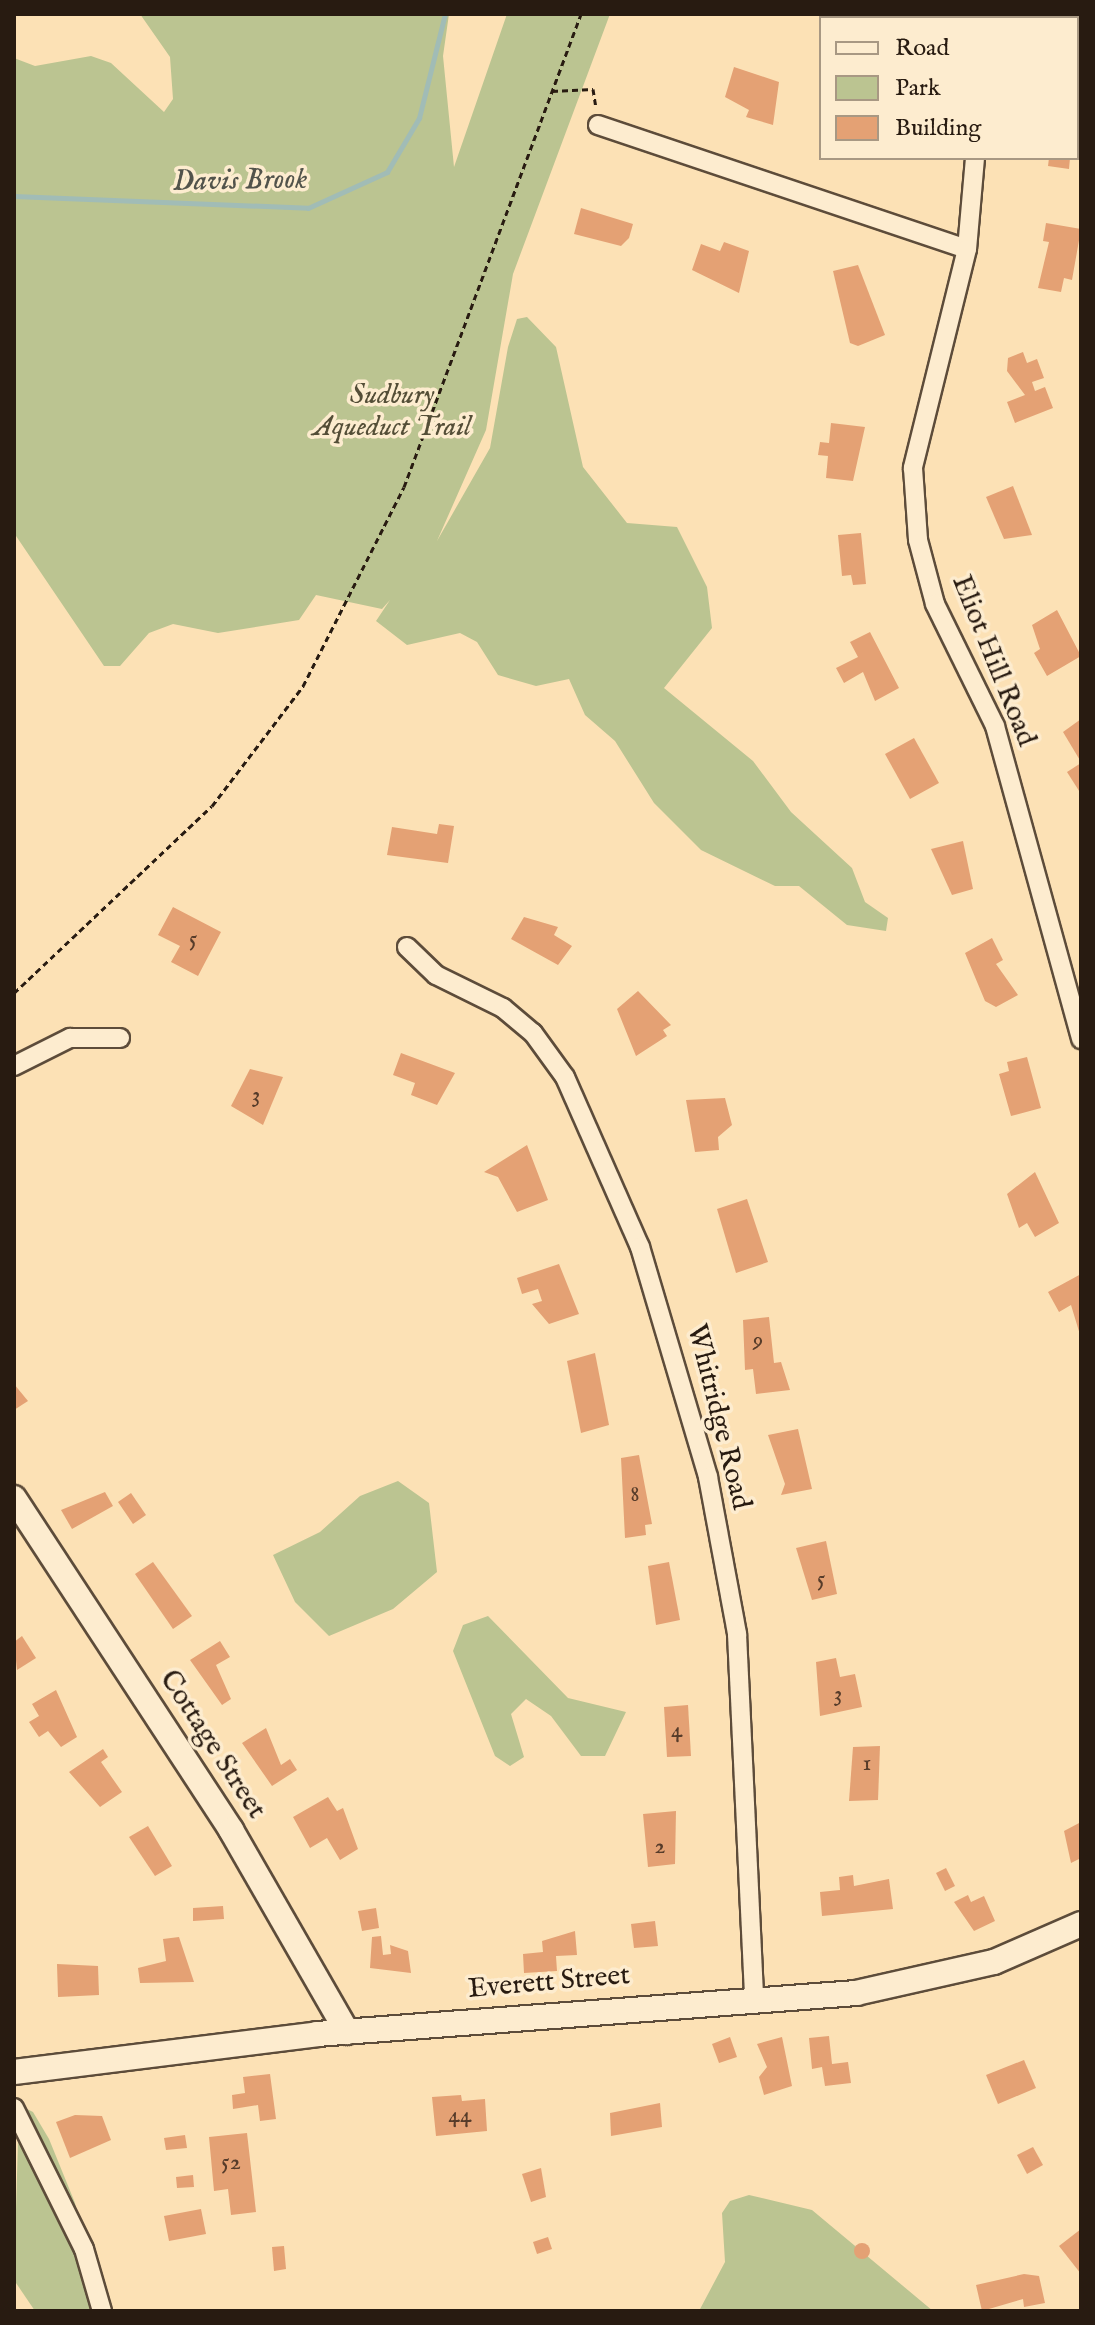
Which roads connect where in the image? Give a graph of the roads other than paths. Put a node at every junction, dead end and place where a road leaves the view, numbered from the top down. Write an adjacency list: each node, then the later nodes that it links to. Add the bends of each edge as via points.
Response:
1 (598, 125): 3 (street)
2 (975, 160): 3 (street, Eliot Hill Road)
3 (967, 249): 6 (street, Eliot Hill Road, via 913,468 918,540 935,604 995,726)
4 (407, 947): 10 (street, Whitridge Road, via 436,975 503,1008 533,1033 565,1077 637,1237 708,1477 736,1630)
5 (120, 1038): 7 (street, via 70,1038)
6 (1081, 1039)
7 (14, 1066)
8 (14, 1498): 11 (street, Cottage Street, via 231,1830)
9 (1081, 1924): 10 (street, Everett Street, via 955,1973 856,1993)
10 (754, 1997): 11 (street, Everett Street)
11 (347, 2032): 12 (street, Everett Street)
12 (14, 2072)
13 (14, 2108): 14 (street, via 84,2249)
14 (102, 2311)

